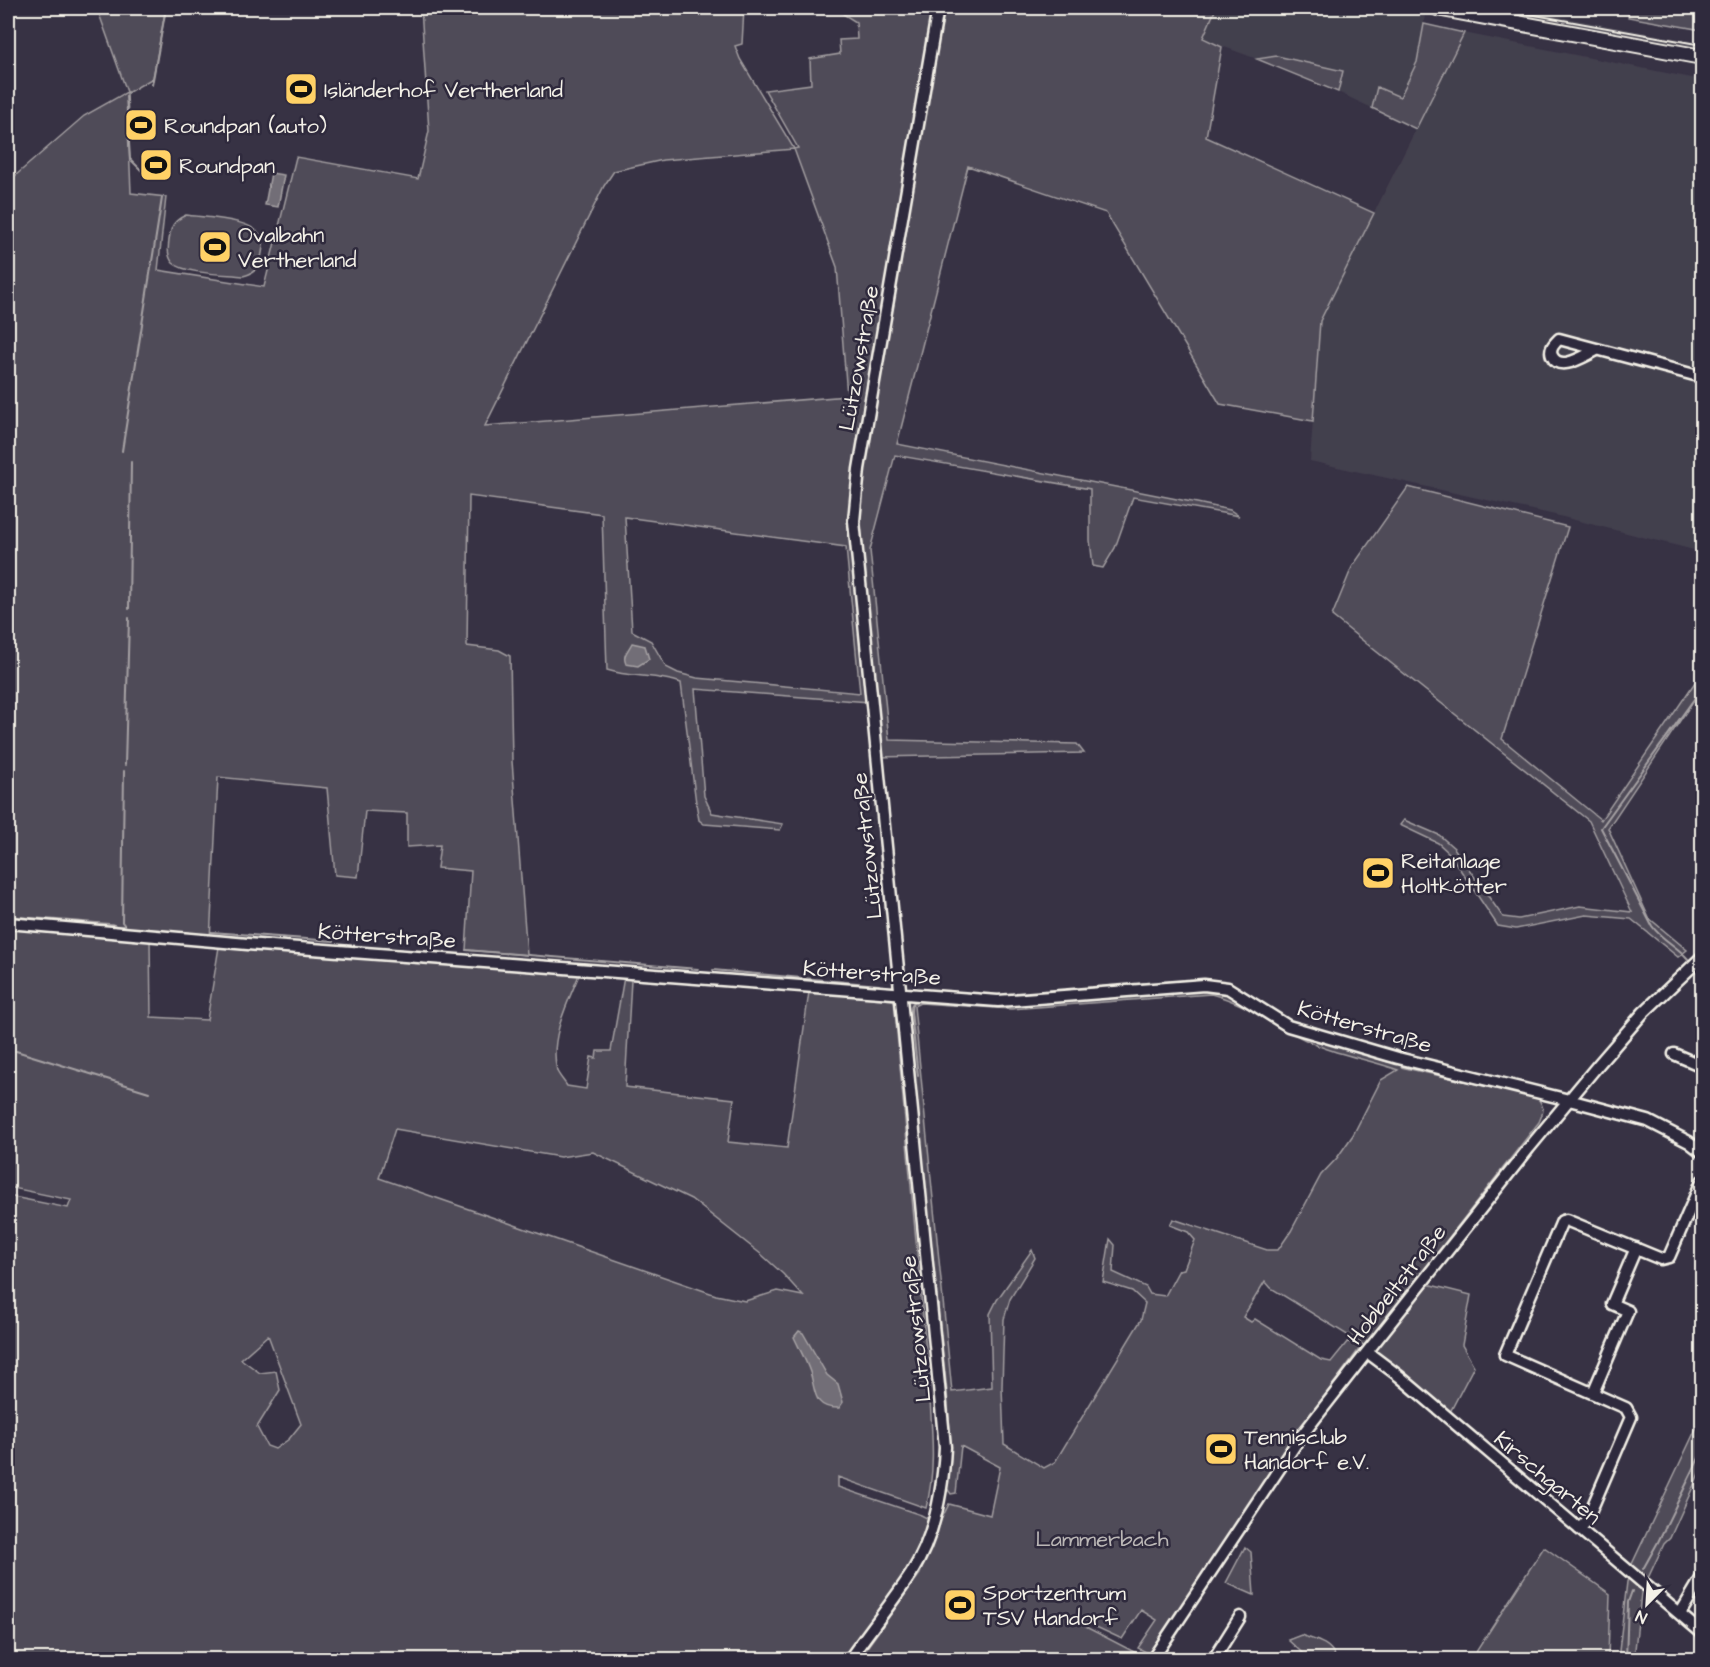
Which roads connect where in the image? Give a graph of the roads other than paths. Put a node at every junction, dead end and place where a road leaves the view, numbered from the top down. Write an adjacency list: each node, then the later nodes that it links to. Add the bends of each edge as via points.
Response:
1 (938, 8): 8 (street, Lützowstraße, via 859,469 854,521)
2 (1437, 8): 3 (main road)
3 (1702, 57)
4 (1597, 350): 5 (street)
5 (1702, 377)
6 (8, 924): 8 (street, Kötterstraße)
7 (1702, 957): 11 (street, Hobbeltstraße, via 1643,1013)
8 (901, 994): 11 (street, Kötterstraße, via 998,1001 1204,985 1228,988 1288,1026); 22 (street, Lützowstraße, via 946,1438 944,1480 936,1514 911,1573)
9 (1674, 1054): 10 (street)
10 (1702, 1066)
11 (1569, 1100): 12 (street, Kötterstraße, via 1648,1121); 15 (street, Hobbeltstraße)
12 (1702, 1152)
13 (1702, 1181): 14 (street, via 1669,1257 1661,1259)
14 (1635, 1248): 16 (street, via 1612,1304 1628,1311); 16 (street, via 1562,1221 1505,1355)
15 (1367, 1352): 17 (street, Kirschgarten); 23 (street, Hobbeltstraße, via 1299,1439)
16 (1593, 1393): 17 (street, via 1626,1408 1631,1417 1586,1522)
17 (1579, 1529): 19 (street, Kirschgarten)
18 (1702, 1577): 19 (street)
19 (1680, 1614): 21 (street, Kirschgarten)
20 (1240, 1617): 24 (street)
21 (1702, 1632)
22 (849, 1659)
23 (1152, 1659)
24 (1213, 1659)

